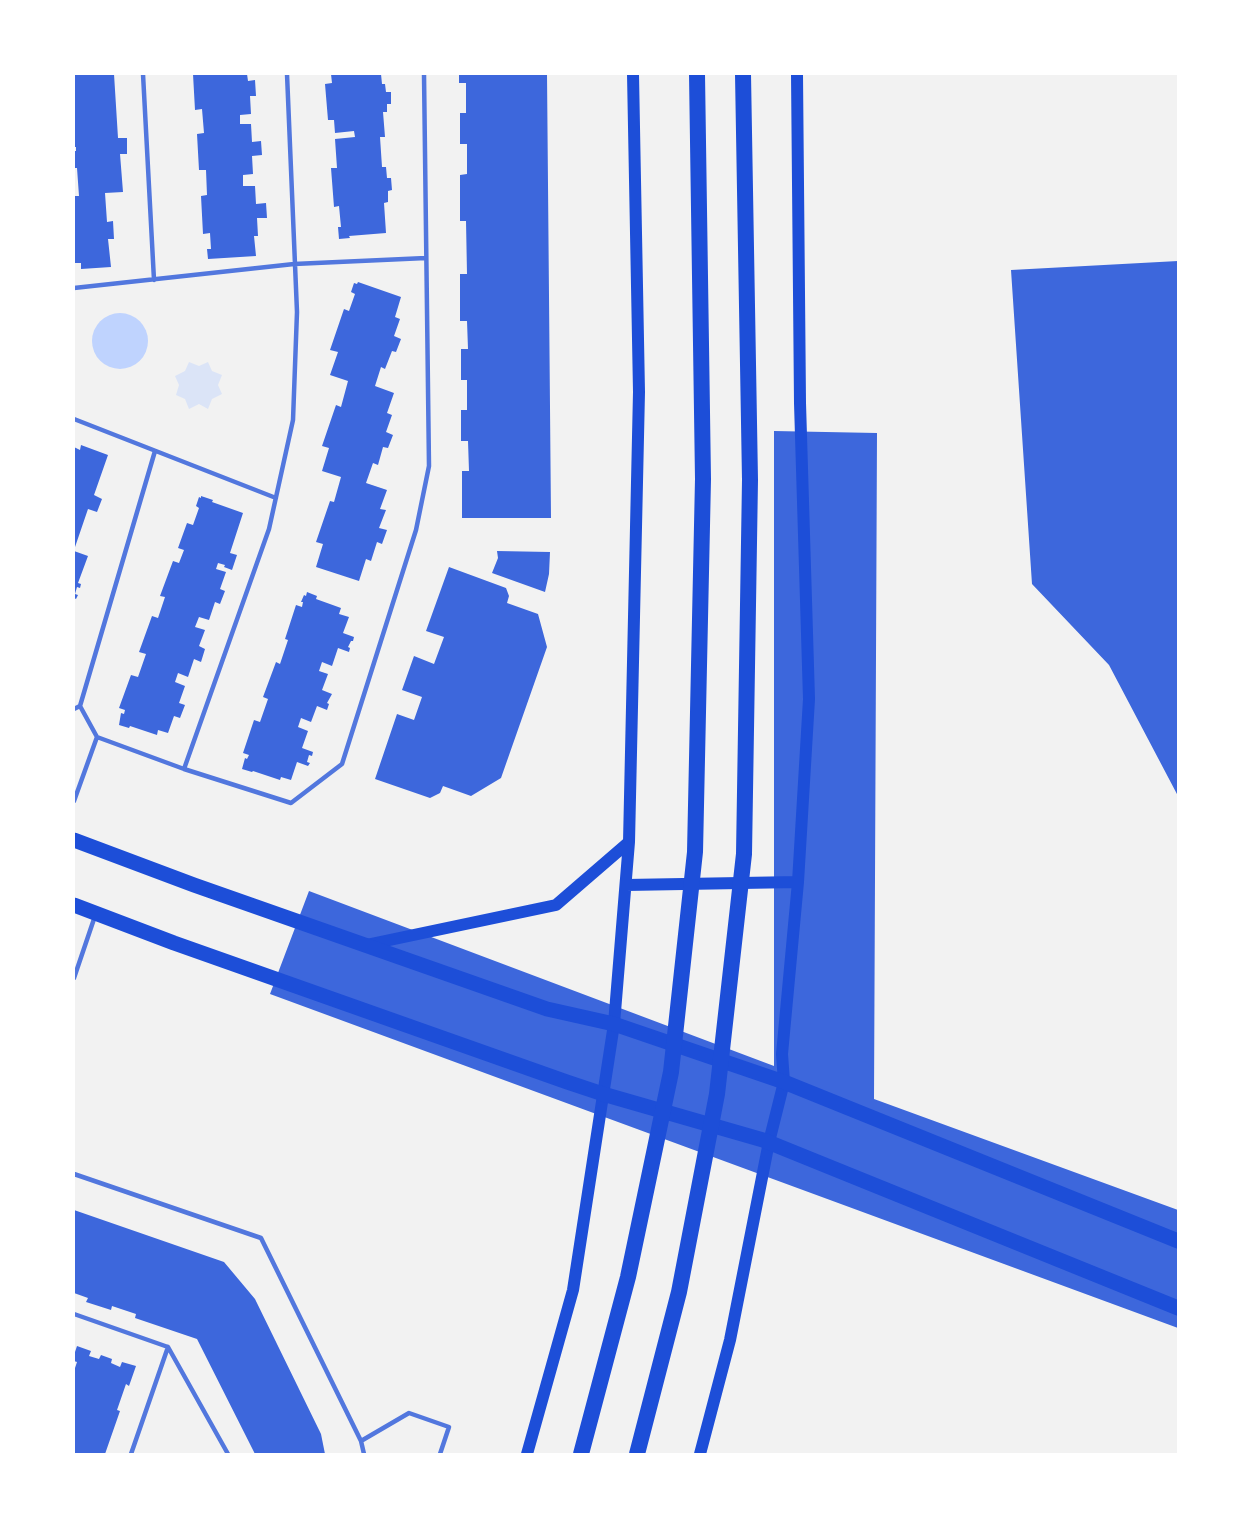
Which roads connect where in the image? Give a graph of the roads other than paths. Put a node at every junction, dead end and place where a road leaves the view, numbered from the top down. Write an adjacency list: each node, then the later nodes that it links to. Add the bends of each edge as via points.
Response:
1 (143, 74): 10 (lane)
2 (287, 74): 9 (lane)
3 (423, 74): 8 (lane)
4 (633, 74): 21 (main road, via 639,392)
5 (697, 74): 43 (highway, via 703,478 694,852 671,1072 628,1277)
6 (744, 74): 44 (highway, via 750,480 744,854 717,1094 679,1292)
7 (797, 74): 22 (main road, via 800,403 809,699)
8 (426, 258): 9 (lane); 18 (lane, via 429,466 416,530 342,764 291,803)
9 (294, 264): 10 (lane); 14 (lane, via 297,312 293,420)
10 (154, 280): 11 (lane)
11 (74, 288)
12 (74, 419): 13 (lane)
13 (155, 451): 14 (lane); 15 (lane)
14 (276, 498): 18 (lane, via 269,529)
15 (80, 706): 16 (lane); 17 (lane)
16 (74, 709)
17 (97, 737): 18 (lane); 19 (lane)
18 (184, 769)
19 (74, 801)
20 (74, 840): 26 (main road)
21 (629, 842): 23 (main road); 26 (main road, via 556,905)
22 (798, 882): 23 (main road); 29 (main road, via 782,1054)
23 (626, 885): 28 (main road)
24 (74, 905): 25 (main road)
25 (96, 914): 27 (lane); 30 (main road)
26 (366, 945): 28 (main road, via 547,1009)
27 (74, 978)
28 (614, 1024): 29 (main road); 30 (main road)
29 (784, 1082): 31 (main road); 33 (main road)
30 (603, 1094): 31 (main road); 42 (main road, via 573,1290)
31 (769, 1142): 34 (main road); 45 (main road, via 730,1340)
32 (74, 1174): 37 (lane, via 261,1238)
33 (1179, 1241)
34 (1179, 1308)
35 (74, 1314): 36 (lane)
36 (168, 1347): 38 (lane); 39 (lane)
37 (361, 1441): 40 (lane); 41 (lane, via 409,1413 449,1427)
38 (131, 1455)
39 (228, 1455)
40 (364, 1455)
41 (440, 1455)
42 (527, 1455)
43 (581, 1455)
44 (637, 1455)
45 (700, 1455)

